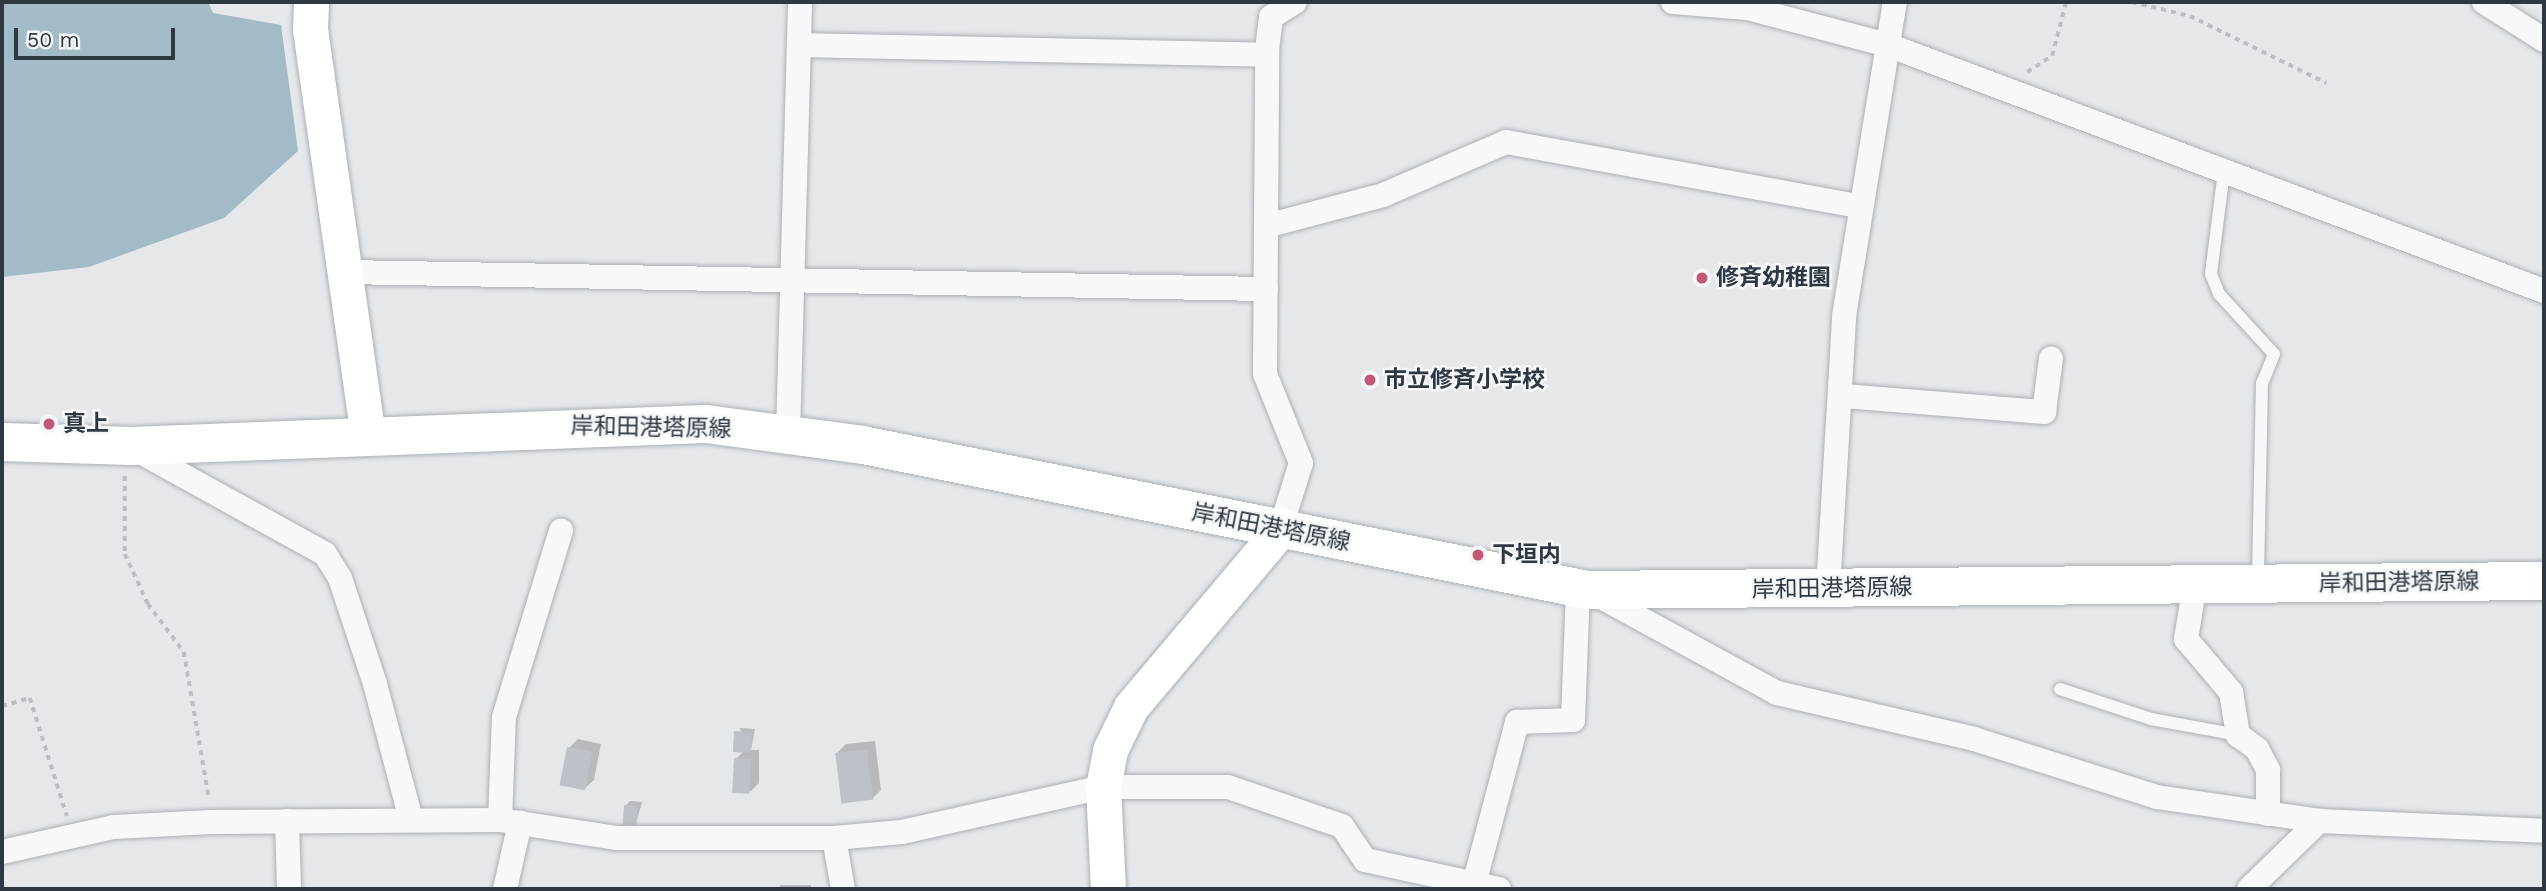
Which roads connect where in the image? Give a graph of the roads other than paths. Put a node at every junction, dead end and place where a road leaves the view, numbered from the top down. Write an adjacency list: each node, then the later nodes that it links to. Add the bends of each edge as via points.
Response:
1 (312, 2): 14 (street, via 310,29)
2 (800, 2): 8 (street)
3 (1295, 2): 10 (street, via 1271,17)
4 (1673, 2): 9 (street, via 1747,8)
5 (1895, 2): 9 (street)
6 (2484, 2): 7 (street)
7 (2544, 40)
8 (799, 45): 10 (street); 15 (street)
9 (1888, 45): 11 (street); 12 (street)
10 (1267, 55): 13 (street)
11 (2224, 171): 17 (street); 27 (lane, via 2211,274 2219,294 2274,354 2262,383)
12 (1859, 206): 13 (street, via 1506,142 1383,195); 19 (street, via 1844,316)
13 (1266, 226): 16 (street)
14 (345, 272): 15 (street); 20 (street)
15 (792, 277): 16 (street); 21 (street)
16 (1266, 289): 24 (street, via 1265,374 1301,463)
17 (2544, 291)
18 (2051, 358): 19 (street, via 2044,412)
19 (1844, 396): 30 (street)
20 (368, 434): 21 (main road, 岸和田港塔原線, via 664,423); 23 (main road, 岸和田港塔原線)
21 (788, 434): 24 (main road, 岸和田港塔原線)
22 (2, 442): 23 (main road, 岸和田港塔原線)
23 (128, 446): 35 (street, via 325,554 340,578 375,684)
24 (1279, 530): 29 (main road, 岸和田港塔原線); 33 (street, via 1131,708 1110,750)
25 (562, 531): 37 (street, via 505,717)
26 (2544, 581): 27 (main road, 岸和田港塔原線)
27 (2258, 584): 28 (main road, 岸和田港塔原線)
28 (2194, 585): 30 (main road, 岸和田港塔原線); 32 (street, via 2186,639 2231,692)
29 (1583, 589): 30 (main road, 岸和田港塔原線); 34 (street, via 1777,693 1974,739 2157,797); 42 (street, via 1573,720 1517,722)
30 (1828, 589)
31 (2060, 689): 32 (lane, via 2151,719)
32 (2238, 735): 34 (street, via 2257,749 2268,770)
33 (1103, 787): 40 (street, via 902,832); 42 (street, via 1228,787 1342,826 1366,860); 46 (street)
34 (2268, 814): 38 (street)
35 (411, 819): 36 (street); 37 (street)
36 (288, 821): 41 (street, via 211,822 73,835); 43 (street)
37 (510, 821): 40 (street, via 616,838); 44 (street)
38 (2319, 821): 39 (street); 48 (street)
39 (2544, 831)
40 (834, 838): 45 (street)
41 (2, 852)
42 (1474, 884): 47 (street)
43 (289, 889)
44 (505, 889)
45 (843, 889)
46 (1108, 889)
47 (1499, 889)
48 (2249, 889)

